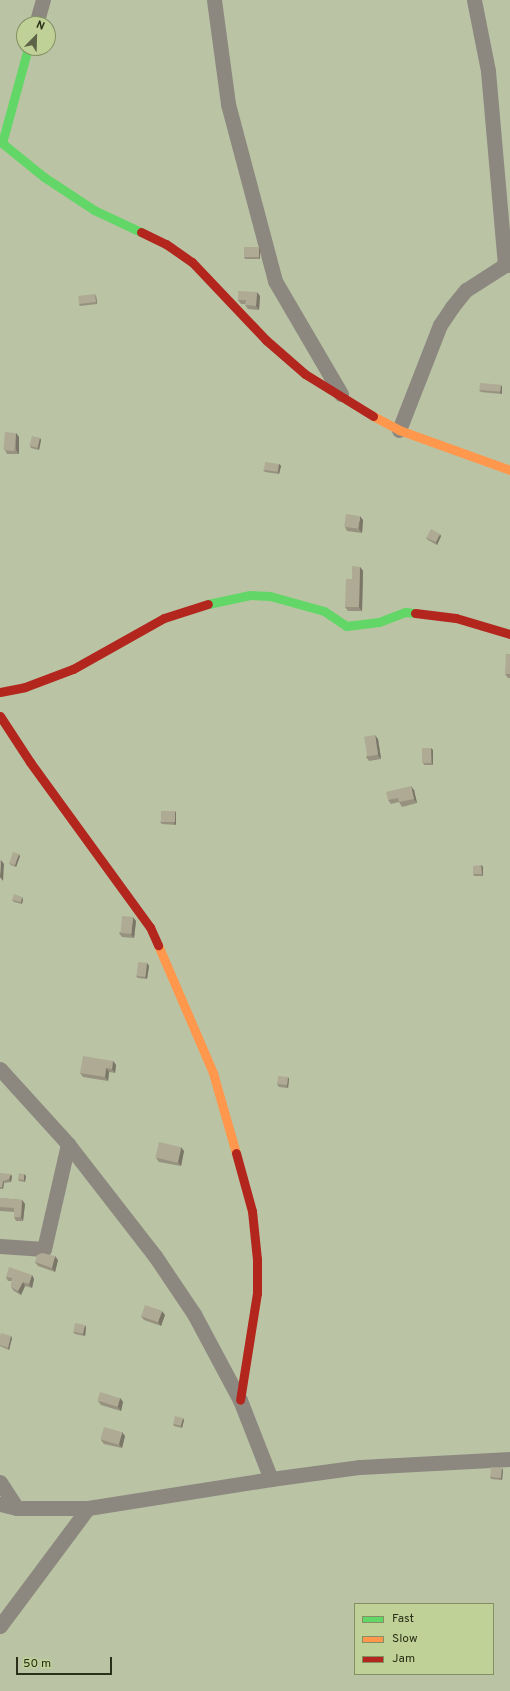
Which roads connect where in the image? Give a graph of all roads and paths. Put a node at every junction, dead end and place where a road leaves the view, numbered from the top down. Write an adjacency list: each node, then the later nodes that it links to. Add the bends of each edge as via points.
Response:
1 (43, 0): 4 (street)
2 (214, 0): 7 (street, via 228,104 275,281 303,334)
3 (474, 0): 6 (street, via 488,71)
4 (38, 16)
5 (26, 56): 7 (street, via 2,143 44,177 94,210 166,244 192,262 266,340 306,374)
6 (508, 265): 8 (street, via 466,290 452,307 440,326)
7 (343, 397): 8 (street)
8 (399, 430): 9 (street)
9 (510, 470)
10 (510, 634): 11 (street, via 456,618 405,612 380,622 346,626 324,611 270,596 250,595 215,602 164,618 73,669 25,687)
11 (0, 692)
12 (0, 716): 16 (street, via 30,762 150,927 213,1073 252,1211 257,1259 258,1293)
13 (0, 1069): 14 (street)
14 (68, 1144): 15 (street, via 44,1249); 16 (street, via 155,1256 194,1314)
15 (0, 1246)
16 (240, 1400): 18 (street)
17 (510, 1459): 18 (street, via 360,1467)
18 (271, 1478): 22 (street)
19 (0, 1482): 21 (street)
20 (0, 1504): 21 (street)
21 (17, 1508): 22 (street)
22 (88, 1508): 23 (street)
23 (0, 1626)

